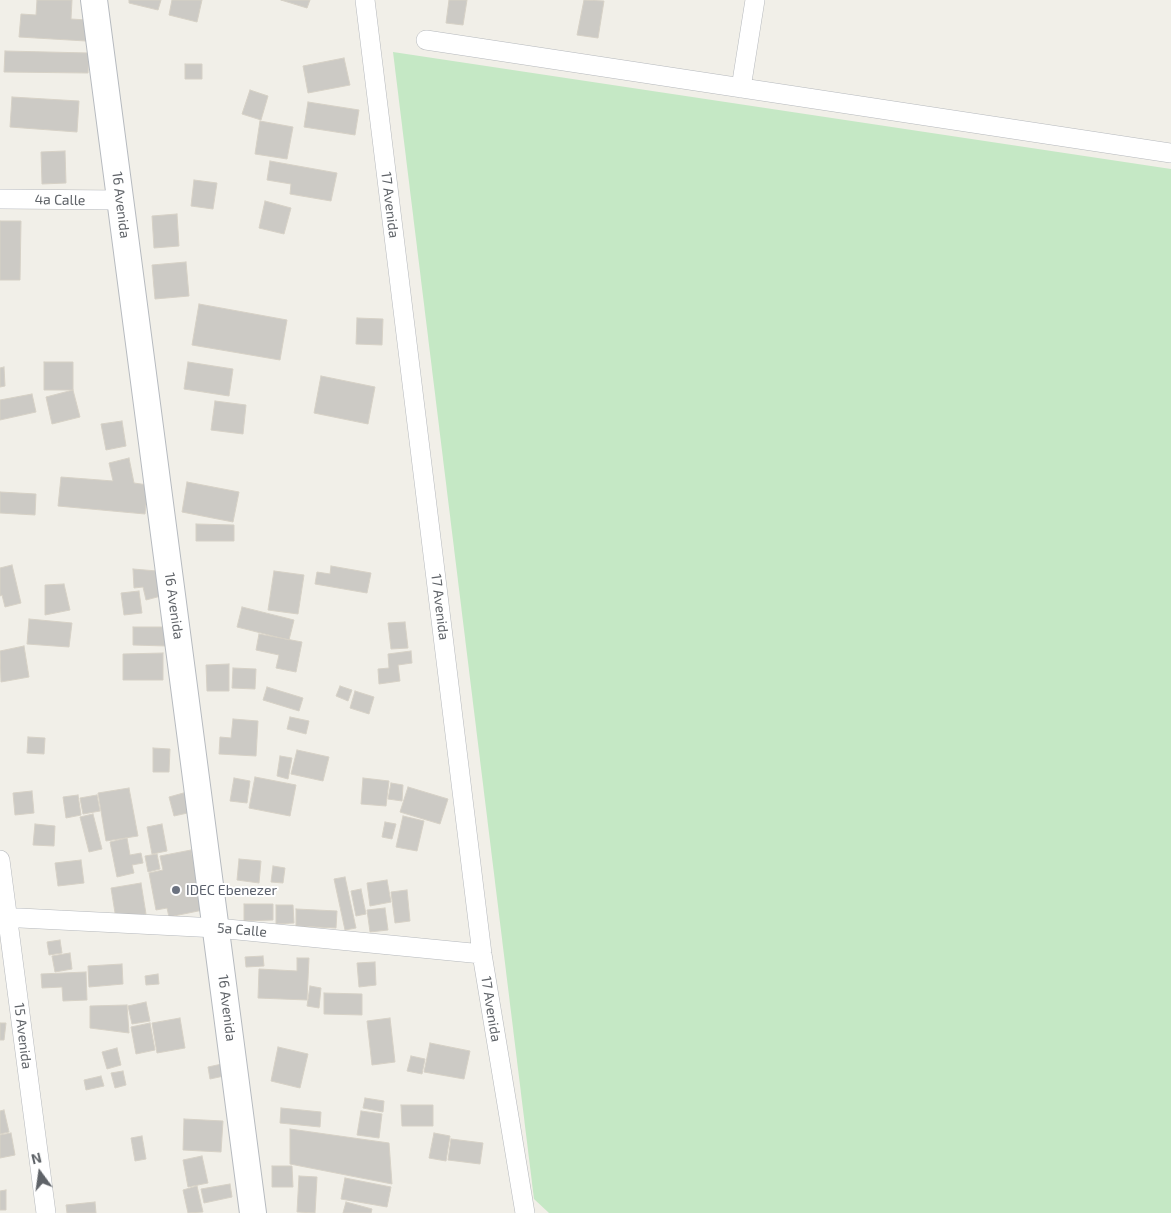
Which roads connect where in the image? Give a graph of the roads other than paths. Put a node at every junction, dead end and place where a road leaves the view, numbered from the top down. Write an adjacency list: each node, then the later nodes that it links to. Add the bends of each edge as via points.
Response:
1 (94, 0): 8 (main road, 16 Avenida)
2 (365, 0): 12 (street, 17 Avenida)
3 (755, 0): 5 (street)
4 (426, 40): 5 (street)
5 (741, 88): 6 (street)
6 (1171, 153)
7 (0, 199): 8 (street, 4a Calle)
8 (120, 200): 11 (main road, 16 Avenida)
9 (0, 860): 10 (street, 15 Avenida)
10 (4, 917): 11 (street, 5a Calle); 13 (street, 15 Avenida)
11 (217, 928): 12 (street, 5a Calle); 14 (main road, 16 Avenida)
12 (482, 954): 15 (street, 17 Avenida)
13 (46, 1213)
14 (252, 1213)
15 (525, 1213)

